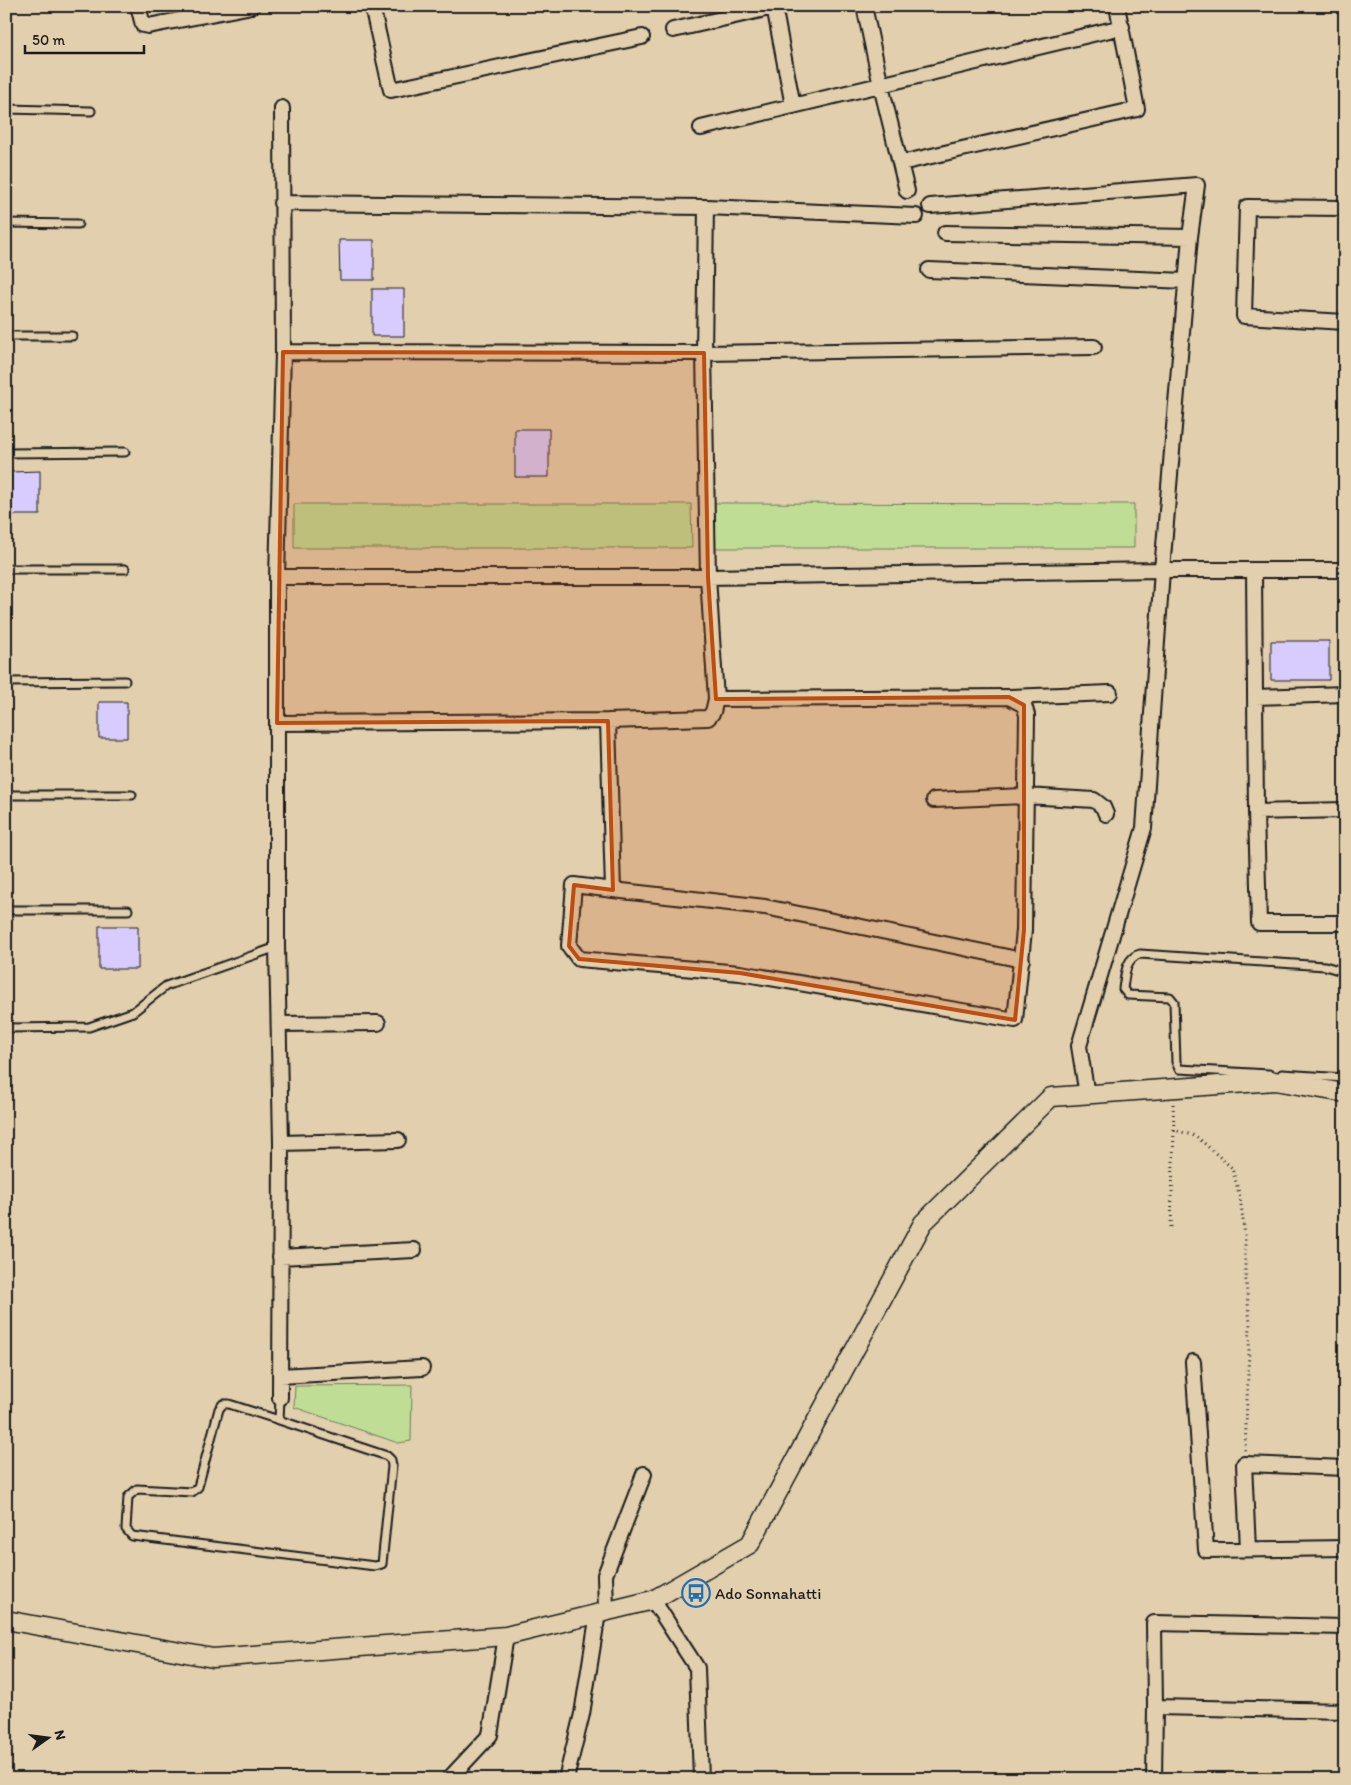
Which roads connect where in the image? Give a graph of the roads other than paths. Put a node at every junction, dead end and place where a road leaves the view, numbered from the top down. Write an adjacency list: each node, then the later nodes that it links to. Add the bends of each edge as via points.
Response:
1 (138, 6): 2 (street, via 143,25 148,26)
2 (252, 6)
3 (372, 6): 9 (street, via 391,90)
4 (774, 6): 8 (street); 11 (street)
5 (864, 6): 10 (street)
6 (1118, 6): 7 (street)
7 (1122, 27): 10 (street); 16 (street, via 1138,109)
8 (673, 30)
9 (642, 37)
10 (881, 86): 11 (street); 16 (street)
11 (794, 106): 15 (street)
12 (282, 108): 18 (street)
13 (6, 109): 14 (lane)
14 (91, 111)
15 (701, 128)
16 (901, 163): 17 (street)
17 (907, 191)
18 (282, 203): 20 (street); 33 (street)
19 (930, 206): 26 (street, via 1196,185)
20 (706, 207): 22 (street); 34 (street)
21 (1345, 208): 29 (street, via 1247,207 1244,316)
22 (916, 216)
23 (6, 224): 24 (lane)
24 (78, 224)
25 (945, 233): 26 (street)
26 (1190, 237): 28 (street)
27 (930, 270): 28 (street)
28 (1186, 281): 39 (street)
29 (1345, 322)
30 (6, 336): 31 (lane)
31 (72, 336)
32 (1094, 347): 34 (street)
33 (283, 352): 34 (street); 42 (street)
34 (704, 353): 43 (street)
35 (125, 452): 36 (lane)
36 (6, 453)
37 (6, 569): 38 (lane)
38 (125, 569)
39 (1162, 570): 41 (street); 43 (street); 72 (street, via 1144,828 1079,1046)
40 (1345, 570): 41 (street)
41 (1254, 571): 49 (street)
42 (277, 577): 43 (street); 52 (street)
43 (708, 577): 50 (street)
44 (125, 681): 45 (lane)
45 (6, 682)
46 (1110, 693): 48 (street)
47 (1345, 694): 49 (street)
48 (1009, 697): 50 (street); 55 (street, via 1024,705 1027,715)
49 (1255, 697): 58 (street)
50 (716, 699): 51 (street, via 708,718)
51 (608, 721): 52 (street); 60 (street)
52 (277, 723): 64 (street)
53 (6, 795): 54 (lane)
54 (132, 795)
55 (1026, 796): 56 (street); 59 (street, via 1094,800); 65 (street)
56 (934, 800)
57 (1345, 810): 58 (street)
58 (1256, 812): 63 (street, via 1259,923)
59 (1106, 814)
60 (613, 890): 65 (street, via 766,907); 65 (street, via 574,885 570,946 578,959 740,972 1015,1020)
61 (6, 910): 62 (lane)
62 (128, 910)
63 (1345, 923)
64 (277, 946): 68 (street); 69 (lane, via 166,986 133,1012 89,1027)
65 (1022, 960)
66 (1345, 972): 70 (lane, via 1324,966 1140,954 1129,961 1124,989 1128,995 1170,997 1174,1002 1179,1069)
67 (378, 1023): 68 (street)
68 (279, 1024): 74 (street)
69 (6, 1028)
70 (1345, 1078)
71 (1345, 1094): 72 (street, via 1275,1082)
72 (1087, 1095): 86 (street, via 1051,1097 924,1223 750,1544)
73 (398, 1140): 74 (street)
74 (281, 1143): 76 (street)
75 (414, 1250): 76 (street)
76 (280, 1257): 79 (street)
77 (1193, 1362): 85 (street, via 1206,1550)
78 (422, 1368): 79 (street)
79 (280, 1376): 80 (street)
80 (280, 1398): 81 (lane)
81 (279, 1420): 81 (lane, via 391,1460 382,1564 365,1565 128,1533 128,1497 137,1489 192,1492 198,1487 223,1404)
82 (1345, 1468): 85 (street, via 1244,1464)
83 (644, 1474): 87 (street, via 605,1574)
84 (1345, 1548): 85 (street)
85 (1248, 1549)
86 (653, 1600): 87 (street); 95 (street, via 697,1668)
87 (602, 1612): 90 (street); 94 (street)
88 (6, 1620): 90 (street, via 213,1658)
89 (1345, 1627): 91 (street, via 1154,1623)
90 (506, 1636): 93 (street, via 490,1734)
91 (1155, 1707): 92 (street); 96 (street)
92 (1345, 1711)
93 (449, 1779)
94 (566, 1779)
95 (701, 1779)
96 (1154, 1779)

